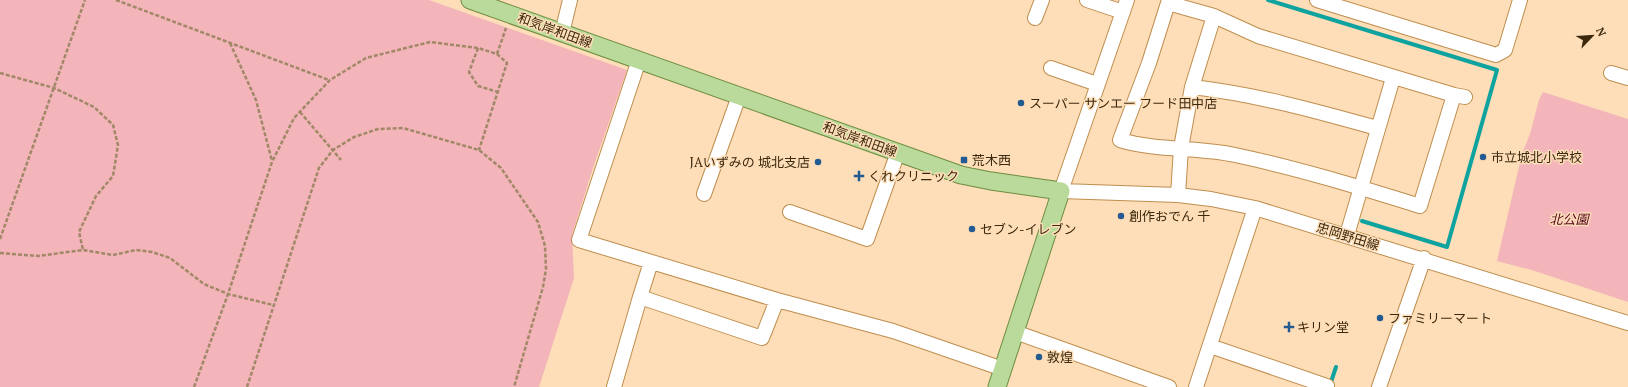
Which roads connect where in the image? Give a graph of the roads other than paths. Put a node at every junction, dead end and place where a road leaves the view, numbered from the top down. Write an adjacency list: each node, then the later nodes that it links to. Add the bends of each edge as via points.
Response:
1 (470, 0): 10 (main road, 和気岸和田線)
2 (570, 0): 10 (street)
3 (1042, 0): 9 (street)
4 (1087, 0): 7 (street)
5 (1317, 0): 6 (street, via 1496,55 1505,50)
6 (1520, 0)
7 (1125, 6): 16 (street)
8 (1214, 16): 14 (street, via 1258,36); 17 (street); 20 (street, via 1168,4 1120,140 1136,145)
9 (1036, 18)
10 (562, 33): 11 (main road, 和気岸和田線)
11 (639, 60): 18 (main road, 和気岸和田線); 30 (street, via 579,240)
12 (1051, 68): 16 (street)
13 (1612, 73): 15 (street)
14 (1393, 78): 19 (street); 22 (street, via 1459,96 1420,206)
15 (1628, 78)
16 (1097, 84): 23 (street)
17 (1192, 87): 19 (street, via 1223,90 1296,105); 20 (street)
18 (739, 96): 21 (main road, 和気岸和田線); 24 (street)
19 (1377, 128): 22 (street)
20 (1182, 148): 22 (street, via 1234,155); 25 (street)
21 (898, 152): 23 (main road, 和気岸和田線, via 961,175); 27 (street, via 866,239)
22 (1360, 187): 28 (street)
23 (1061, 191): 25 (street, 忠岡野田線); 34 (main road)
24 (704, 194)
25 (1178, 195): 26 (street, 忠岡野田線)
26 (1255, 208): 28 (street, 忠岡野田線); 35 (street)
27 (790, 212)
28 (1347, 235): 29 (street, 忠岡野田線)
29 (1424, 258): 33 (street, 忠岡野田線); 42 (street)
30 (651, 262): 31 (street); 32 (street)
31 (640, 297): 32 (street, via 762,338); 38 (street)
32 (777, 300): 36 (street, via 893,331)
33 (1628, 323)
34 (1015, 332): 36 (main road); 40 (street)
35 (1210, 346): 37 (street); 41 (street)
36 (1003, 369): 39 (main road)
37 (1327, 386)
38 (614, 387)
39 (997, 387)
40 (1169, 387)
41 (1196, 387)
42 (1379, 387)

